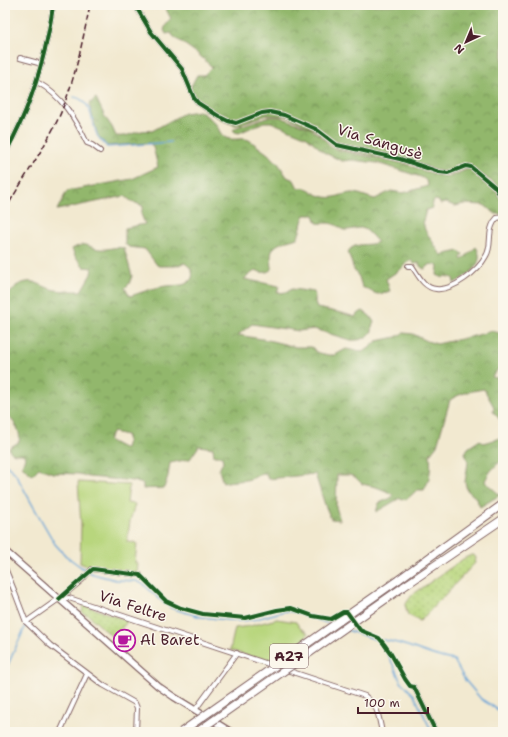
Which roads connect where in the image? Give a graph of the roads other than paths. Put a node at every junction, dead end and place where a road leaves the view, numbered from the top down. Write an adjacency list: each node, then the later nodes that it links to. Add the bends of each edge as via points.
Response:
1 (53, 5): 4 (street)
2 (135, 5): 8 (street, Via Sangusè, via 151,32 182,69 194,98 228,122 236,123 270,112 316,129 337,145 400,159 439,172 448,173 466,166 471,167 495,187)
3 (20, 58): 4 (street)
4 (42, 64): 5 (street)
5 (37, 81): 6 (street, via 63,103 87,144); 7 (street, via 25,115)
6 (100, 151)
7 (5, 154)
8 (503, 200)
9 (503, 217): 10 (street, via 497,218 492,226 490,247 483,260 465,278 448,288 436,289 429,286 412,266)
10 (408, 266)
11 (503, 504): 24 (highway, A27, bridge)
12 (503, 519): 25 (highway, A27, bridge)
13 (5, 551): 16 (main road)
14 (5, 568): 17 (street)
15 (140, 575): 16 (street, via 93,569)
16 (59, 599): 17 (street); 18 (street, Via Feltre, via 69,598); 21 (main road, via 167,692)
17 (26, 622): 19 (street, via 55,650)
18 (236, 653): 21 (street); 27 (street, Via Feltre, via 365,696 378,712)
19 (87, 674): 22 (street); 23 (street, via 135,703)
20 (414, 687): 28 (street)
21 (195, 710): 26 (main road)
22 (60, 732)
23 (136, 732)
24 (181, 732)
25 (197, 732)
26 (231, 732)
27 (382, 732)
28 (436, 732)

